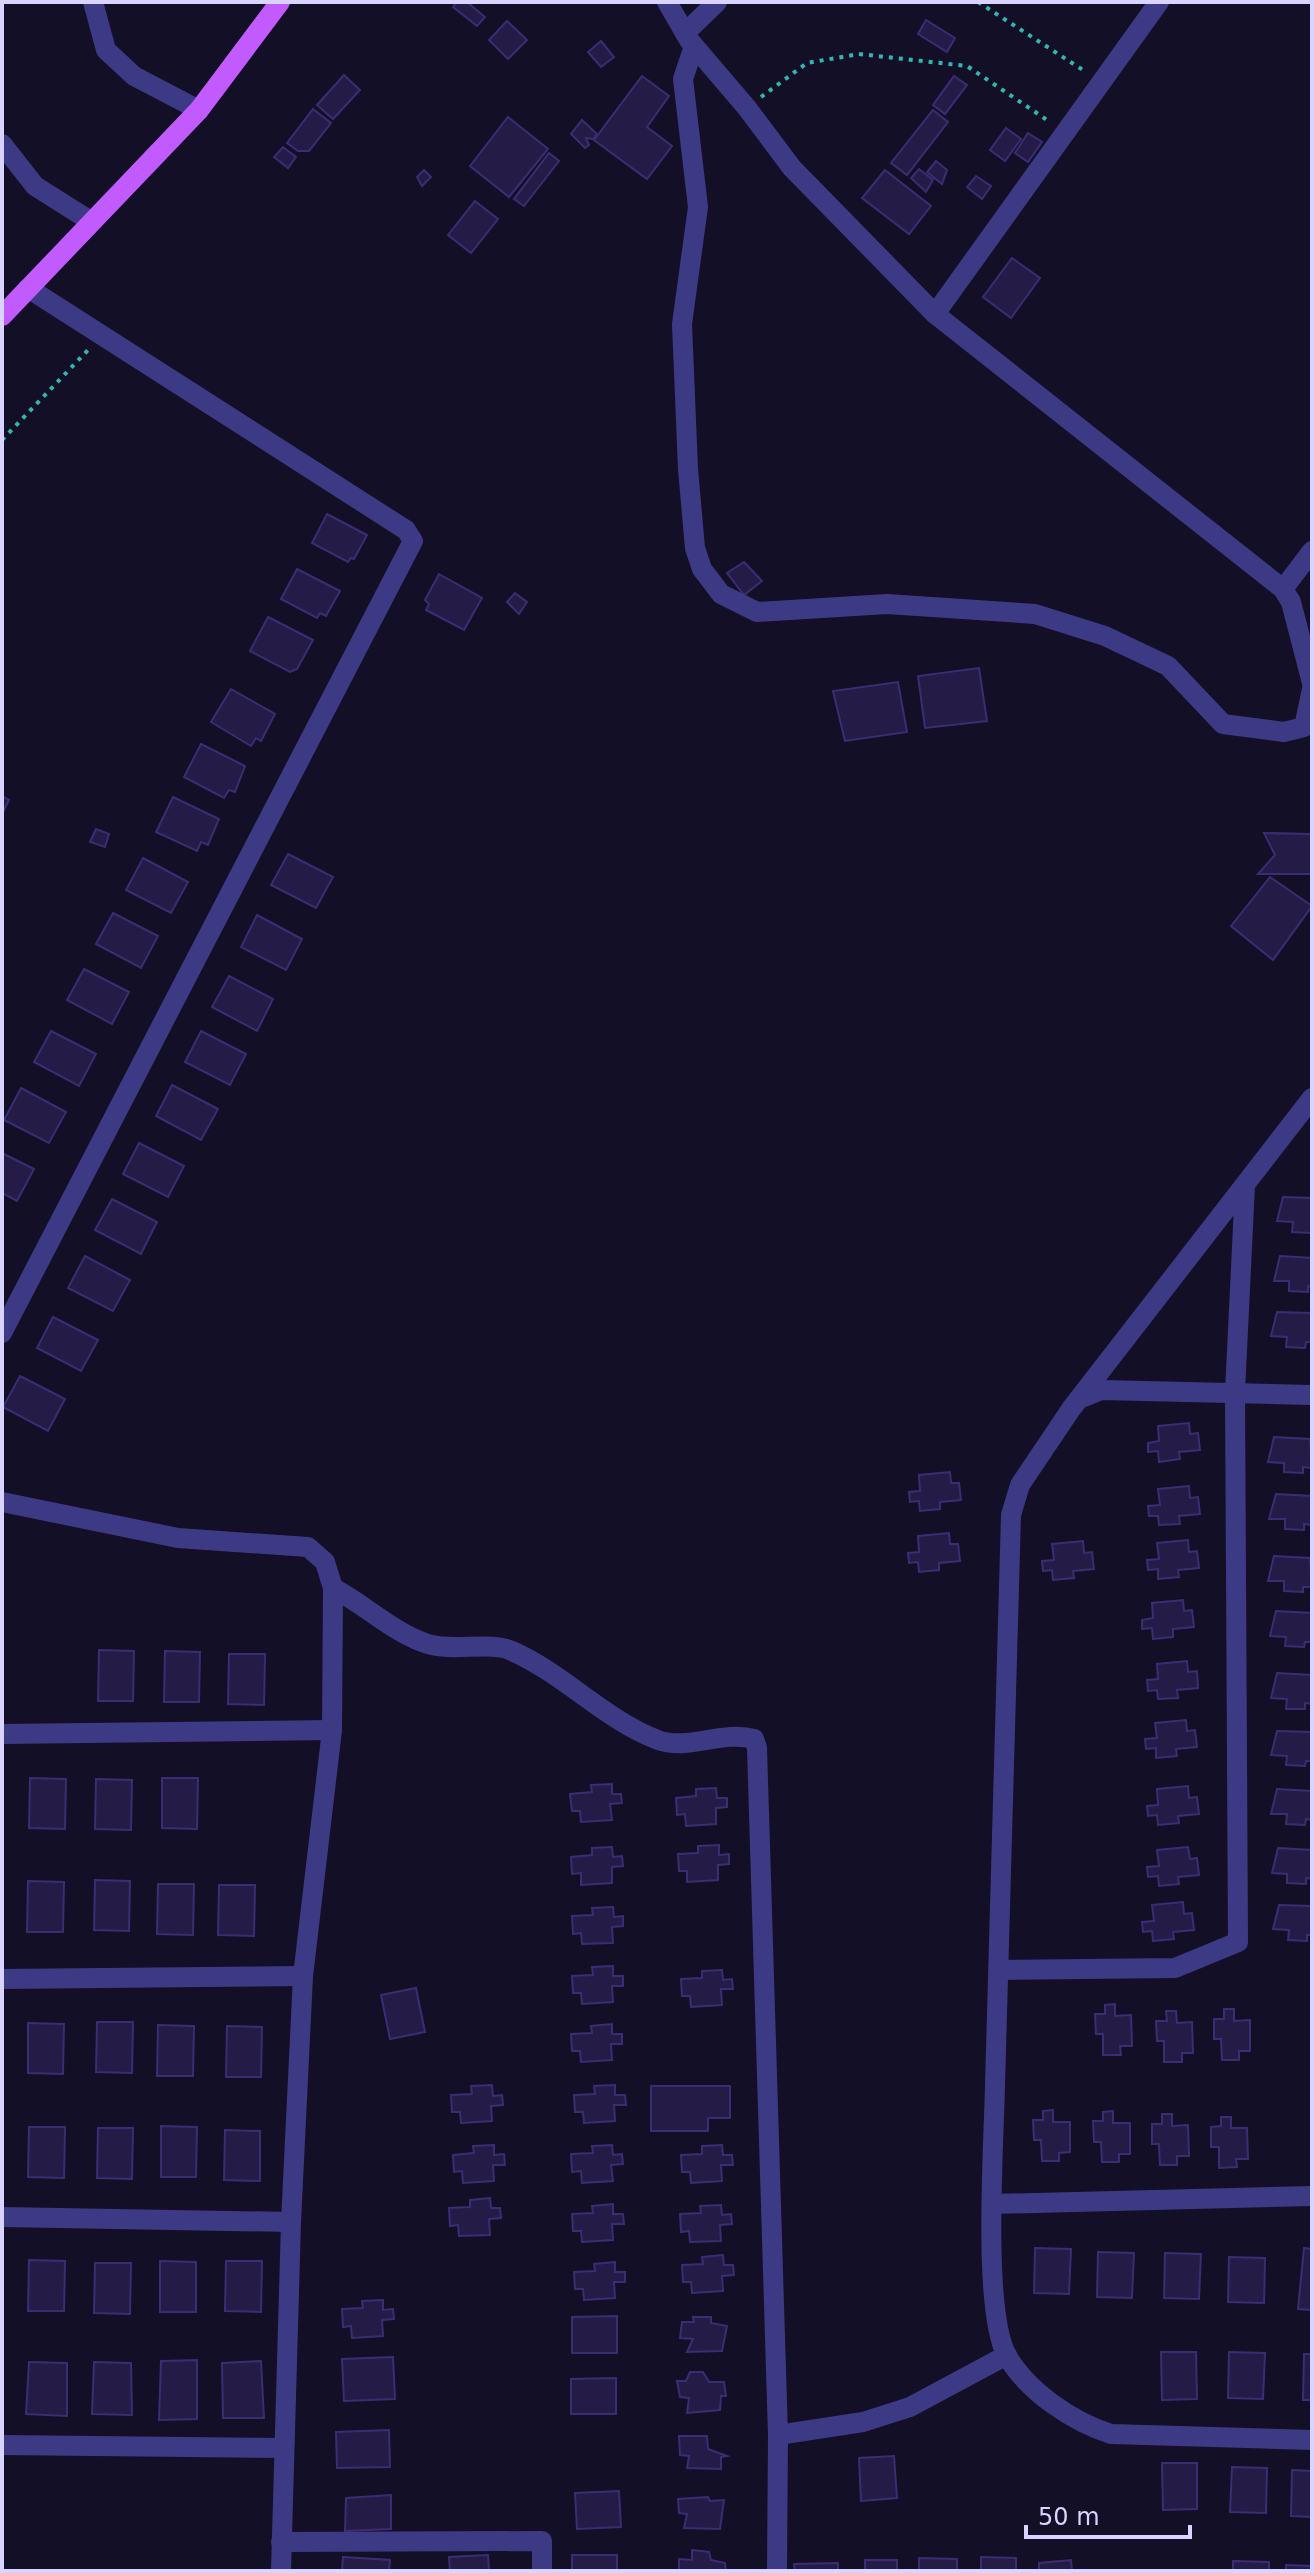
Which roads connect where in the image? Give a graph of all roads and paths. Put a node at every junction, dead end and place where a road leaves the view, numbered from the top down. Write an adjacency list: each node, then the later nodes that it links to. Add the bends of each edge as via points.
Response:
1 (93, 2): 10 (street, via 106,50 134,76)
2 (280, 2): 10 (main road)
3 (667, 2): 7 (street)
4 (717, 2): 7 (street)
5 (978, 2): 8 (path)
6 (1159, 2): 8 (street)
7 (690, 40): 9 (street); 21 (street, via 683,79 698,207 682,324 688,469 695,548 702,569 721,594 757,612 887,604 1035,614 1105,636 1168,666 1223,724 1284,732 1304,727)
8 (1101, 82): 11 (street)
9 (747, 108): 11 (path, via 807,63 859,54 967,66); 15 (street, via 792,168)
10 (199, 110): 13 (main road)
11 (1064, 133): 15 (street)
12 (2, 144): 13 (street, via 35,186)
13 (92, 222): 14 (main road)
14 (28, 288): 16 (main road); 17 (street)
15 (935, 314): 20 (street)
16 (2, 316)
17 (101, 335): 18 (path); 24 (street, via 406,530 413,541)
18 (2, 440)
19 (1312, 551): 20 (street)
20 (1283, 589): 21 (street)
21 (1312, 686)
22 (1312, 1098): 23 (street)
23 (1245, 1185): 25 (street); 27 (street)
24 (2, 1333)
25 (1235, 1392): 26 (street); 27 (street, via 1101,1390); 32 (street, via 1238,1942 1175,1968)
26 (1312, 1395)
27 (1084, 1397): 32 (street, via 1020,1485 1011,1515)
28 (2, 1502): 29 (street, via 178,1538 308,1547 325,1562)
29 (333, 1588): 30 (street); 40 (street, via 427,1644 508,1648 660,1741 737,1734 754,1739)
30 (332, 1730): 31 (street); 33 (street)
31 (2, 1734)
32 (999, 1970): 36 (street)
33 (303, 1976): 34 (street); 38 (street)
34 (2, 1979)
35 (1312, 2196): 36 (street)
36 (992, 2204): 39 (street, via 997,2324)
37 (2, 2217): 38 (street)
38 (291, 2222): 43 (street)
39 (1007, 2355): 40 (street, via 910,2407 863,2422); 41 (street, via 1029,2382 1080,2424 1111,2434)
40 (778, 2435): 47 (street)
41 (1312, 2440)
42 (2, 2445): 43 (street)
43 (284, 2448): 44 (street)
44 (281, 2542): 45 (street); 46 (street, via 542,2541)
45 (281, 2571)
46 (542, 2571)
47 (777, 2571)

